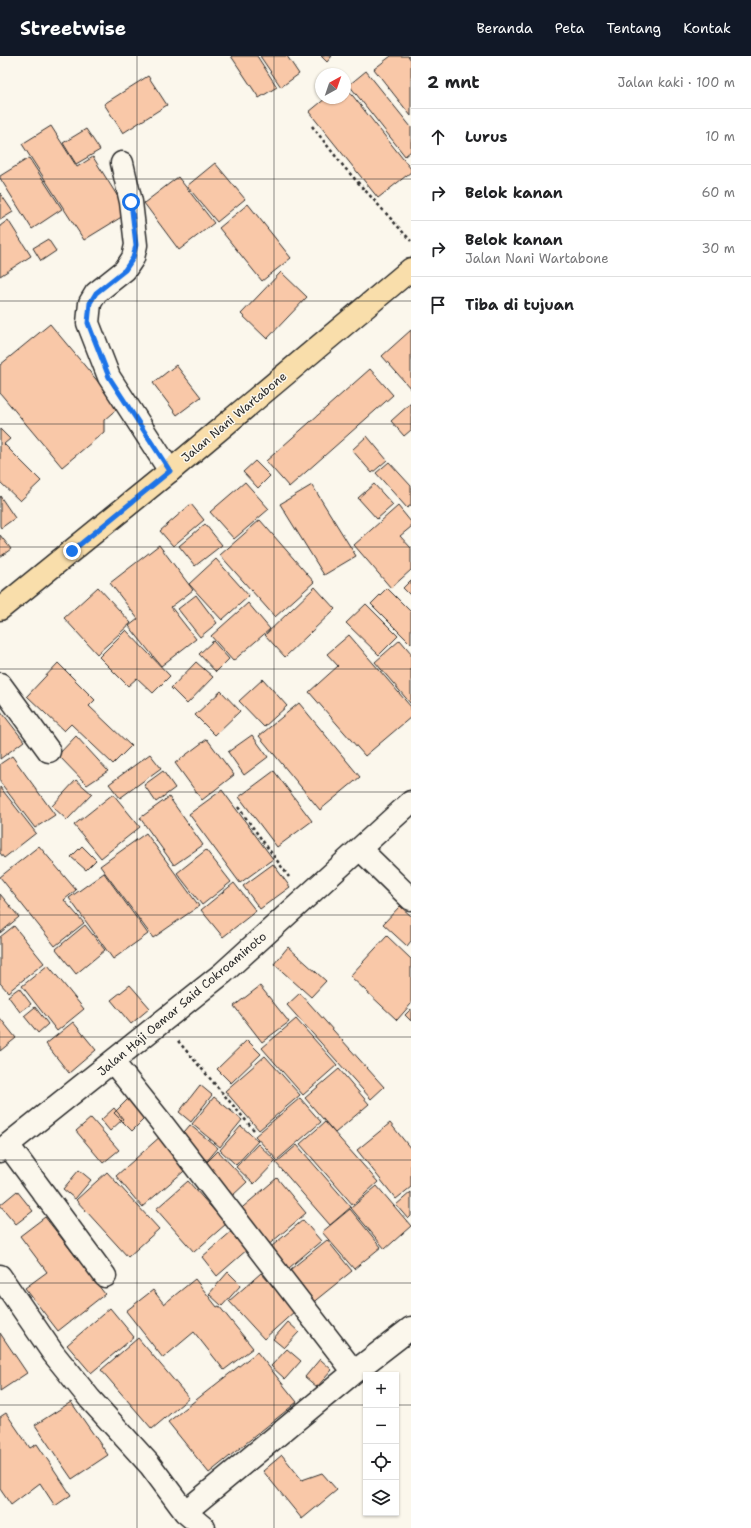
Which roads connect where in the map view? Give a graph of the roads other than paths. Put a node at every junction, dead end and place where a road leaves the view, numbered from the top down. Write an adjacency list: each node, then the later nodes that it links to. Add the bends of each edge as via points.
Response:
1 (122, 163): 3 (street, via 131,202 136,245 133,258 125,270 96,293 90,303 88,323 109,377)
2 (409, 275): 3 (main road, Jalan Nani Wartabone)
3 (170, 471): 4 (main road, Jalan Nani Wartabone)
4 (0, 609)
5 (0, 684): 6 (street)
6 (49, 751)
7 (411, 802): 8 (street, Jalan Haji Oemar Said Cokroaminoto)
8 (360, 849): 9 (street); 10 (street, Jalan Haji Oemar Said Cokroaminoto, via 223,973)
9 (411, 899)
10 (113, 1062): 11 (street, Jalan Haji Oemar Said Cokroaminoto); 15 (street)
11 (4, 1148): 13 (street)
12 (0, 1276): 16 (street, via 53,1353 90,1399 150,1465)
13 (105, 1276)
14 (411, 1328): 15 (street)
15 (354, 1372): 16 (street)
16 (185, 1512): 17 (street)
17 (204, 1528)

